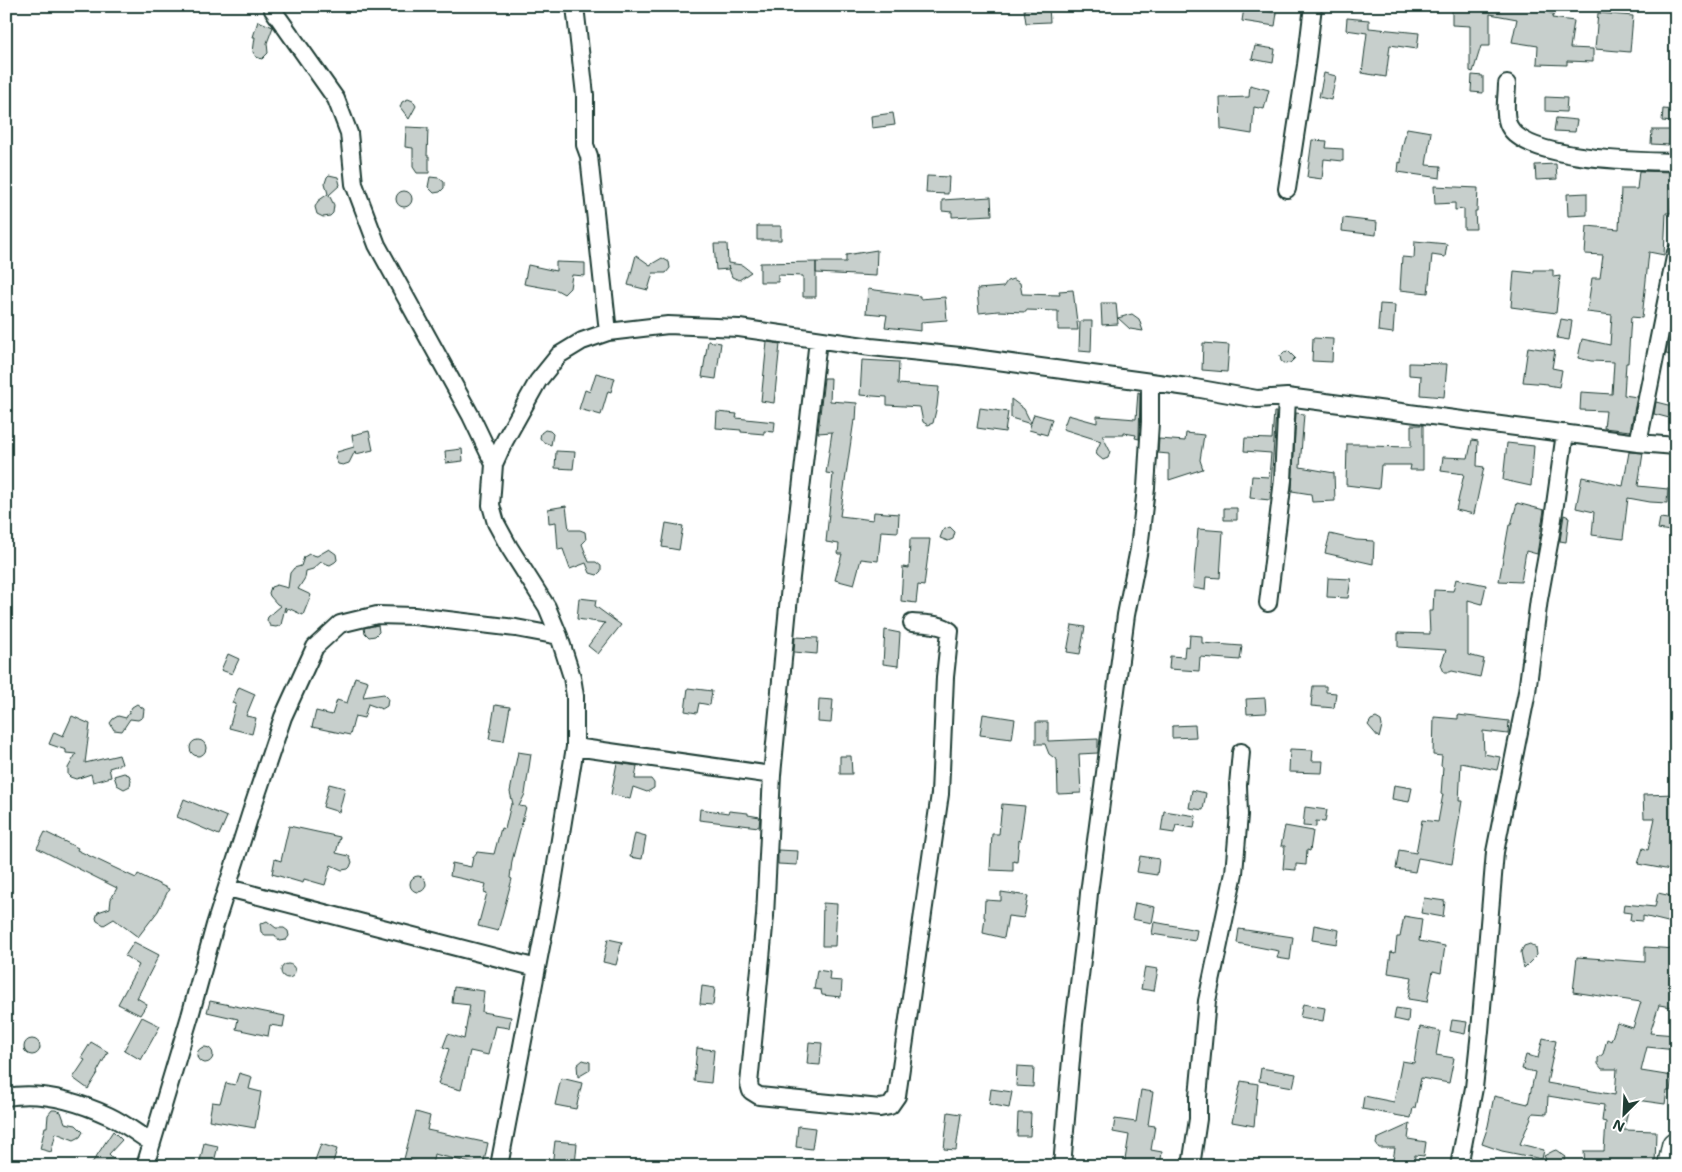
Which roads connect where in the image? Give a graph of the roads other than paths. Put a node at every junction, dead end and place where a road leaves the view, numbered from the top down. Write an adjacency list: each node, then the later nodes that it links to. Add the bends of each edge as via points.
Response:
1 (272, 6): 15 (street, via 336,99 349,133 354,184 376,246 471,416)
2 (575, 6): 8 (street, via 584,95 585,145 589,156)
3 (1313, 6): 6 (street)
4 (1507, 84): 5 (street, via 1509,126 1522,140 1559,153 1609,160)
5 (1676, 162)
6 (1287, 188)
7 (1676, 252): 13 (street)
8 (608, 332): 9 (street, via 668,325 739,328); 15 (street, via 582,341 559,355 538,381)
9 (818, 340): 10 (street); 21 (street)
10 (1150, 383): 11 (street, via 1257,399); 29 (street, via 1146,488 1089,893)
11 (1288, 397): 12 (street); 16 (street, via 1283,480)
12 (1565, 433): 13 (street); 31 (street, via 1527,692 1495,852 1474,1088)
13 (1638, 442): 14 (street)
14 (1676, 446)
15 (494, 464): 18 (street, via 492,505 496,523 547,607)
16 (1268, 603)
17 (912, 623): 21 (street, via 950,631 940,794 897,1096 890,1106 880,1108 759,1096 749,1084 765,916)
18 (559, 636): 19 (street, via 575,696); 22 (street, via 414,616 377,615 340,624 316,647 283,717)
19 (575, 747): 21 (street); 23 (street)
20 (1241, 752): 30 (street, via 1234,873 1208,1001 1198,1119)
21 (772, 775)
22 (228, 888): 23 (street); 25 (street)
23 (537, 968): 28 (street)
24 (6, 1097): 25 (street, via 33,1094 72,1102 110,1116)
25 (152, 1143): 27 (street)
26 (1676, 1146): 32 (highway)
27 (145, 1166)
28 (499, 1166)
29 (1062, 1166)
30 (1190, 1166)
31 (1459, 1166)
32 (1672, 1166)

